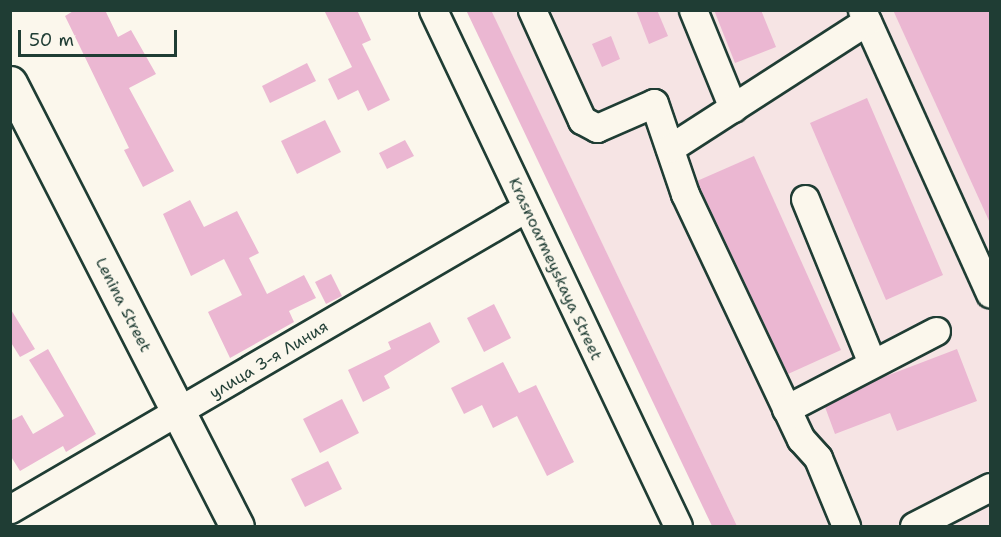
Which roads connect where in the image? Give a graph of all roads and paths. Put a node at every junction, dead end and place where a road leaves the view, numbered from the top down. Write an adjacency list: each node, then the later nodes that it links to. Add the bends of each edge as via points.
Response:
1 (433, 10): 9 (street, Krasnoarmeyskaya Street)
2 (532, 10): 7 (street, via 582,120 597,128 654,103)
3 (693, 10): 6 (street)
4 (865, 16): 6 (street); 10 (street)
5 (10, 83): 14 (main road, Lenina Street)
6 (733, 108): 7 (street)
7 (670, 148): 13 (street, via 685,194)
8 (805, 199): 12 (street)
9 (526, 208): 14 (street, улица 3-я Линия); 18 (street, Krasnoarmeyskaya Street)
10 (988, 279)
11 (936, 331): 12 (street)
12 (872, 363): 13 (street)
13 (786, 409): 19 (street, via 801,439 818,458)
14 (177, 414): 16 (street, улица 3-я Линия); 17 (main road, Lenina Street)
15 (990, 487): 20 (street)
16 (10, 509)
17 (237, 526)
18 (678, 526)
19 (846, 526)
20 (914, 526)

